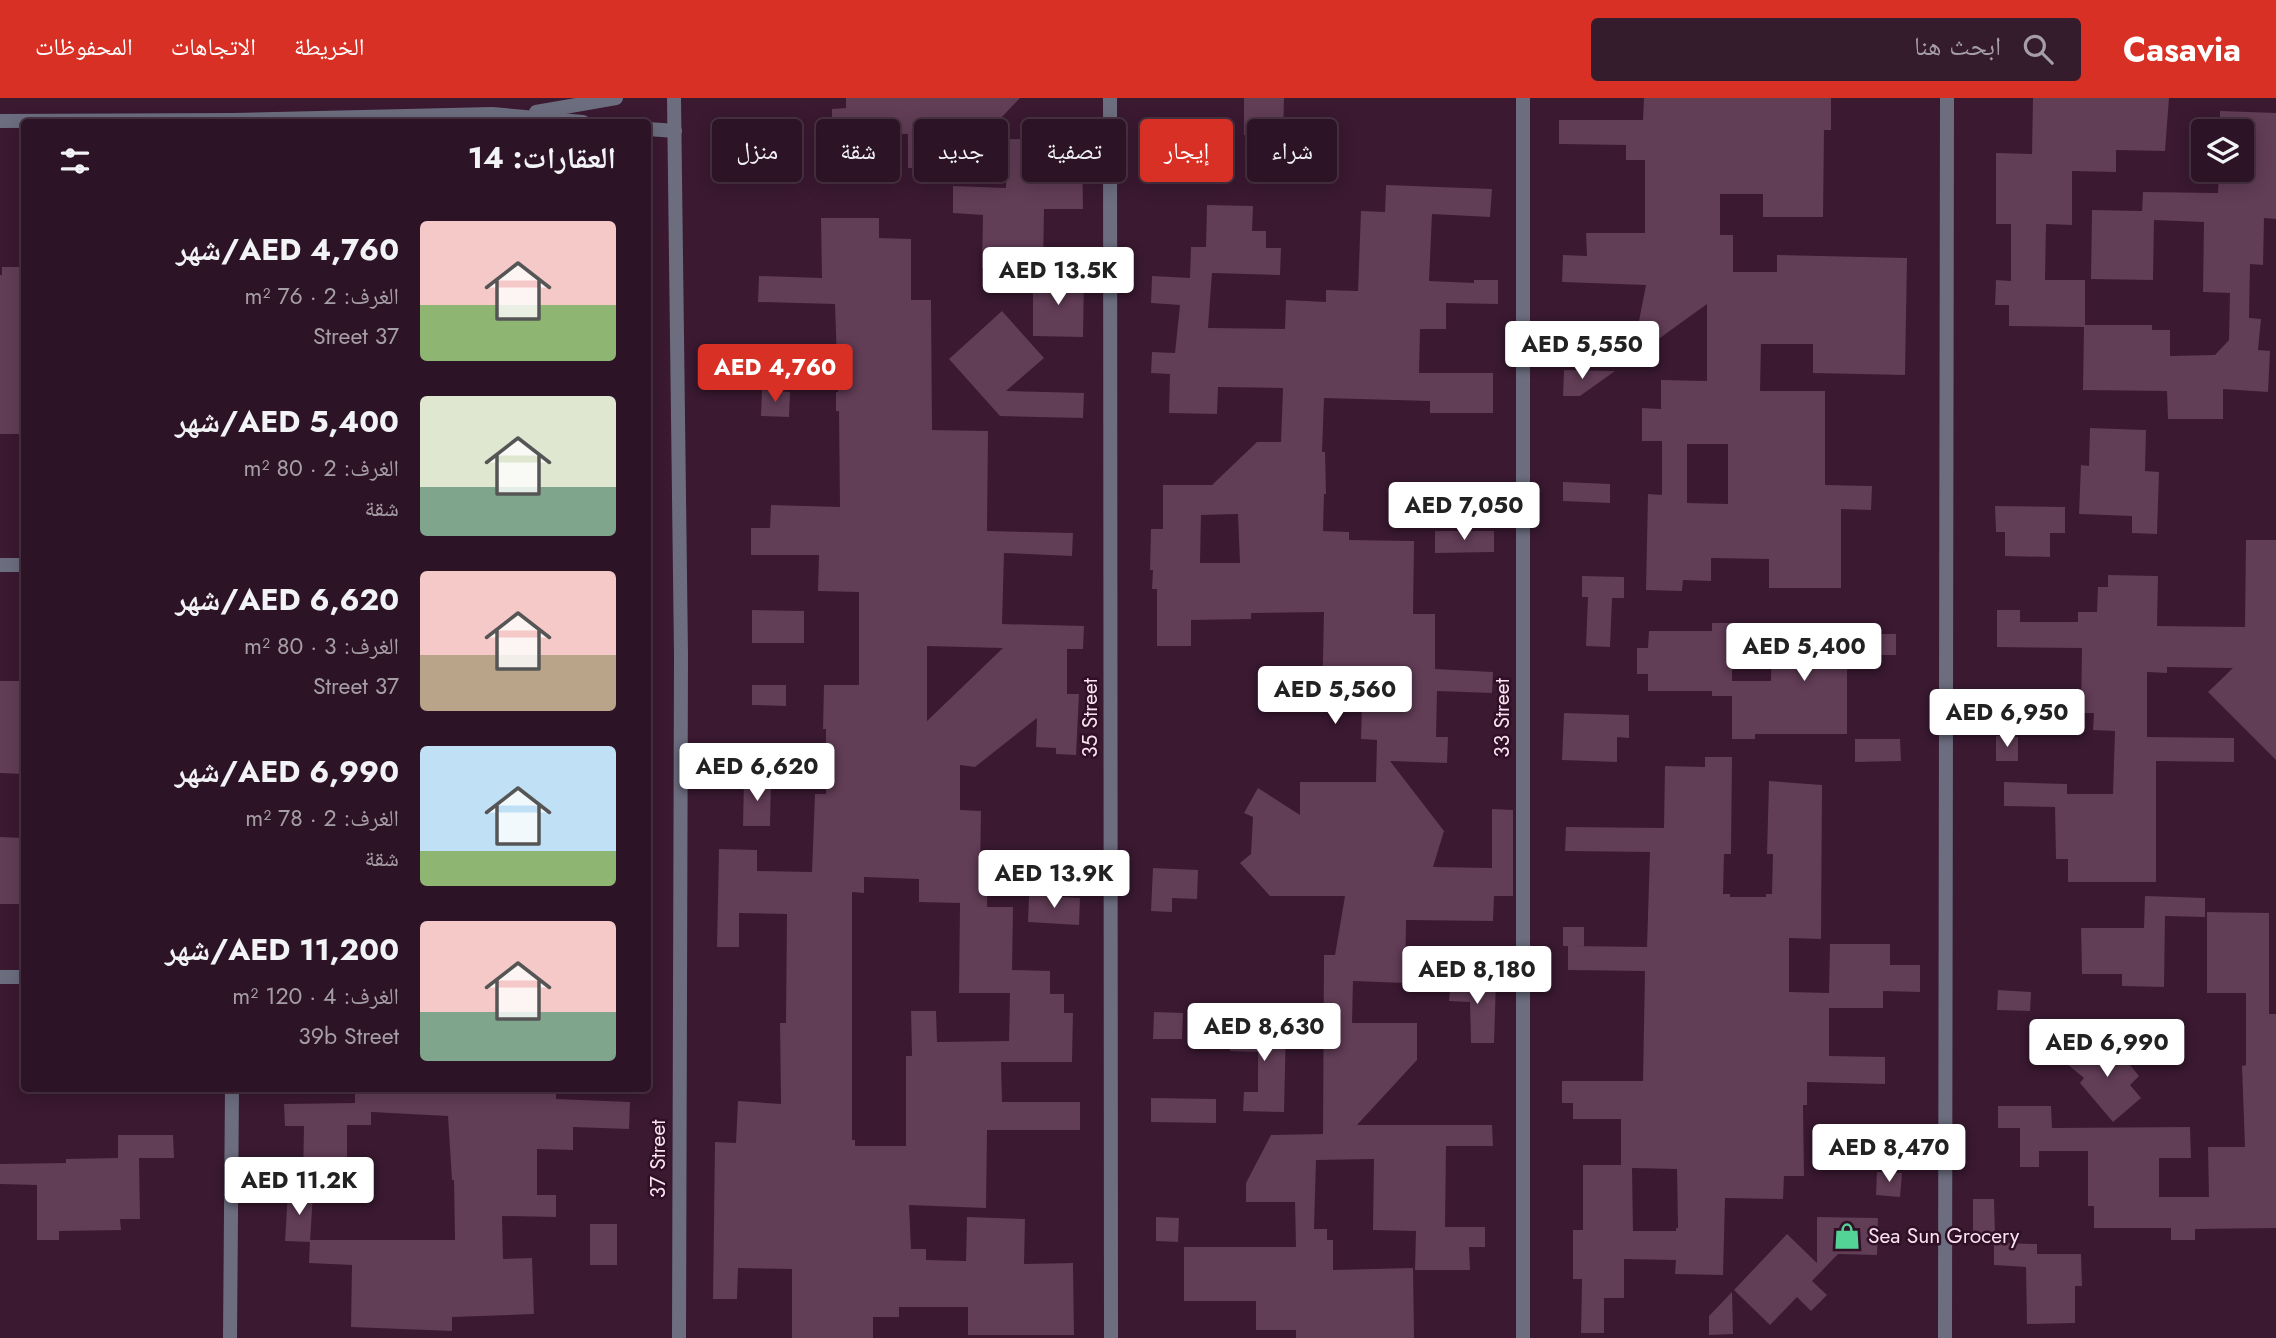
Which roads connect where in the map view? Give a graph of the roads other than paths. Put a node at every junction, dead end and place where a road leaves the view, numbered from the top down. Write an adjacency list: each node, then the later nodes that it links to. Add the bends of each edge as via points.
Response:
1 (615, 98): 6 (street)
2 (674, 98): 12 (street, 37 Street)
3 (1110, 98): 20 (street, 35 Street)
4 (1523, 98): 21 (street, 33 Street)
5 (1947, 98): 22 (street)
6 (517, 115): 7 (street); 8 (street)
7 (298, 119)
8 (555, 119)
9 (0, 121): 10 (street)
10 (21, 121)
11 (651, 129): 12 (street)
12 (675, 131): 19 (street, 37 Street, via 681,654)
13 (0, 565): 14 (street)
14 (21, 565)
15 (0, 977): 16 (street)
16 (21, 977)
17 (232, 1092): 18 (street)
18 (230, 1338)
19 (679, 1338)
20 (1111, 1338)
21 (1523, 1338)
22 (1945, 1338)

